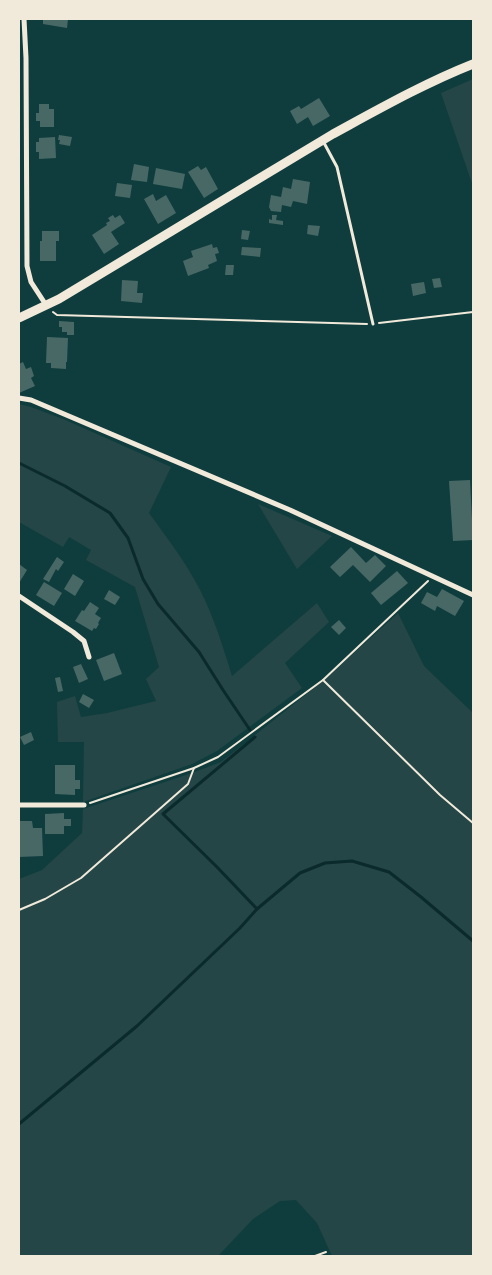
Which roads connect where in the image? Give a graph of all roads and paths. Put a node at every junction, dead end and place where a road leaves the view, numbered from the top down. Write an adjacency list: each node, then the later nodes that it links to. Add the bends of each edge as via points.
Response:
1 (24, 19): 3 (street)
2 (19, 58): 3 (street)
3 (26, 58): 6 (street, via 27,266 32,282)
4 (473, 64): 5 (main road, via 373,112)
5 (323, 141): 6 (main road); 9 (lane, via 336,167)
6 (46, 305): 8 (main road); 9 (path, via 57,316)
7 (473, 312): 9 (path)
8 (19, 318)
9 (373, 324)
10 (19, 398): 11 (street, via 31,400 290,510)
11 (434, 576): 13 (street); 15 (path)
12 (19, 596): 14 (street, via 84,641)
13 (473, 596)
14 (89, 657)
15 (323, 680): 16 (path, via 218,757); 19 (path, via 440,795)
16 (194, 768): 18 (path); 20 (path, via 188,784 81,878)
17 (19, 805): 18 (street)
18 (84, 805)
19 (473, 823)
20 (19, 910)
21 (326, 1252): 22 (path)
22 (315, 1256)

